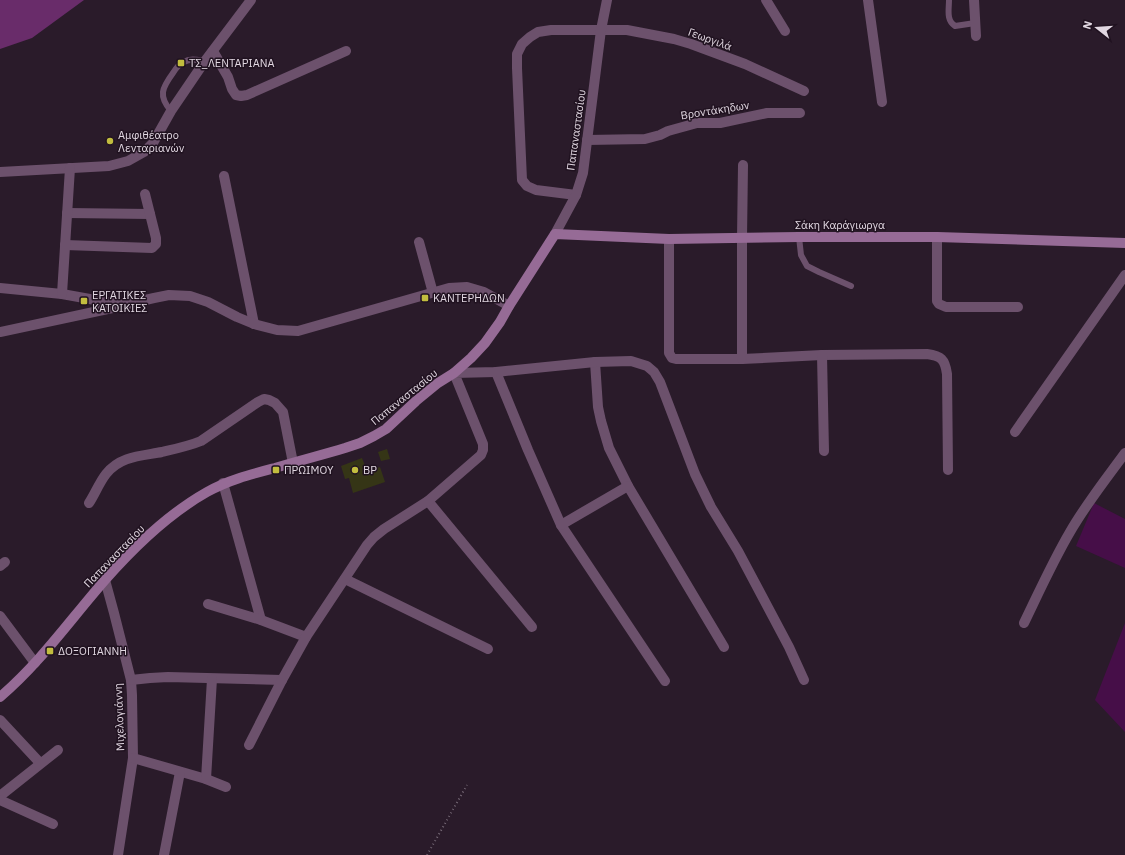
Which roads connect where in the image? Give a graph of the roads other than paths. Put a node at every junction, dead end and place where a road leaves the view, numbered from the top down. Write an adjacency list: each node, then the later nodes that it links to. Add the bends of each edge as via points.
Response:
1 (251, 0): 11 (street)
2 (607, 0): 8 (street, Παπαναστασίου)
3 (766, 0): 9 (street)
4 (868, 0): 15 (street)
5 (949, 0): 7 (lane, via 949,19 952,24 956,26)
6 (974, 0): 7 (street)
7 (975, 23): 10 (street)
8 (601, 30): 14 (street, Γεωργιλά, via 627,30 691,44 745,64); 18 (street, Παπαναστασίου); 24 (street, Γεωργιλά, via 538,32 522,44 517,54 522,180 536,190)
9 (785, 30)
10 (976, 36)
11 (213, 50): 12 (street, via 232,89 236,95 241,96 247,96); 13 (street)
12 (346, 51)
13 (205, 61): 16 (street); 16 (lane, via 192,59 179,64 163,88 163,97)
14 (804, 91)
15 (882, 102)
16 (171, 111): 20 (street, via 153,143 144,152 128,161 109,166)
17 (800, 113): 18 (street, Βροντάκηδων, via 767,113 720,122 697,123 646,140)
18 (587, 140): 24 (street, Παπαναστασίου, via 583,173)
19 (743, 165): 30 (street)
20 (70, 168): 21 (street); 25 (street)
21 (0, 172)
22 (224, 176): 43 (street)
23 (145, 194): 26 (street)
24 (576, 195): 27 (street, Παπαναστασίου)
25 (67, 213): 26 (street); 34 (street)
26 (150, 214): 34 (street, via 156,238 156,244 152,248)
27 (555, 234): 31 (street, Σάκη Καράγιωργα); 41 (street, Παπαναστασίου)
28 (799, 237): 29 (street, Σάκη Καράγιωργα); 30 (street, Σάκη Καράγιωργα); 36 (lane, via 801,255 807,266)
29 (937, 237): 33 (street, Σάκη Καράγιωργα); 42 (street, via 939,304 946,308)
30 (742, 238): 31 (street, Σάκη Καράγιωργα); 46 (street)
31 (669, 239): 46 (street, via 669,353 672,358)
32 (419, 242): 38 (street)
33 (1125, 243)
34 (65, 245): 39 (street)
35 (1125, 275): 50 (street)
36 (851, 286)
37 (0, 288): 39 (street)
38 (433, 293): 41 (street, via 449,288 467,288 484,292); 43 (street, via 298,330 277,330)
39 (62, 294): 40 (street)
40 (123, 306): 43 (street, via 169,295 190,296); 44 (street)
41 (509, 306): 49 (street, Παπαναστασίου, via 485,343)
42 (1018, 307)
43 (254, 324)
44 (0, 332)
45 (822, 355): 46 (street); 51 (street); 54 (street, via 927,354 937,355 943,360 947,374)
46 (742, 359)
47 (596, 362): 48 (street); 56 (street, via 601,421 609,448); 74 (street, via 631,361 647,366 654,372 692,468 711,508 742,557)
48 (496, 372): 49 (street); 59 (street)
49 (454, 373): 53 (street, Παπαναστασίου, via 438,383 386,429 374,436 345,448); 57 (street, via 482,439 483,450 476,460)
50 (1016, 432)
51 (824, 452)
52 (1125, 453): 65 (street, via 1070,530)
53 (293, 463): 55 (street, Παπαναστασίου); 58 (street, via 283,412 274,403 264,399 201,441 118,462 105,474)
54 (948, 470)
55 (223, 484): 61 (street, Παπαναστασίου, via 189,502 168,518); 64 (street)
56 (628, 486): 59 (street); 68 (street)
57 (428, 501): 60 (street, via 374,537); 66 (street)
58 (89, 503)
59 (561, 525): 75 (street)
60 (345, 578): 67 (street); 69 (street)
61 (105, 580): 70 (street, Παπαναστασίου); 72 (street, Μιχελογιάννη)
62 (208, 604): 64 (street)
63 (0, 616): 70 (street)
64 (260, 620): 67 (street)
65 (1024, 623)
66 (532, 627)
67 (306, 637): 73 (street)
68 (724, 647)
69 (488, 649)
70 (35, 664): 76 (street, Παπαναστασίου)
71 (212, 679): 72 (street); 73 (street); 83 (street)
72 (131, 680): 80 (street, Μιχελογιάννη)
73 (282, 680): 78 (street)
74 (804, 680)
75 (665, 681)
76 (0, 697)
77 (0, 720): 81 (street)
78 (249, 745)
79 (58, 750): 81 (street)
80 (133, 758): 82 (street); 88 (street, Μιχελογιάννη)
81 (40, 763): 85 (street)
82 (180, 772): 83 (street); 89 (street)
83 (206, 780): 84 (street)
84 (226, 787)
85 (0, 796)
86 (0, 800): 87 (street)
87 (52, 824)
88 (118, 855)
89 (164, 855)

